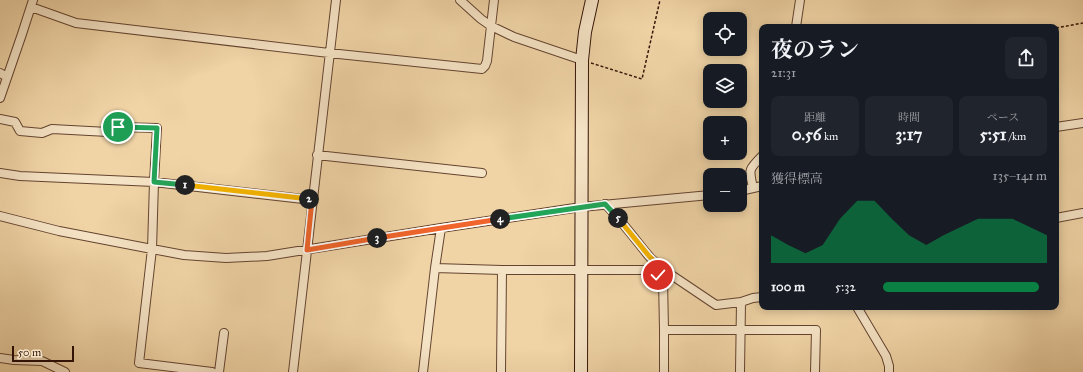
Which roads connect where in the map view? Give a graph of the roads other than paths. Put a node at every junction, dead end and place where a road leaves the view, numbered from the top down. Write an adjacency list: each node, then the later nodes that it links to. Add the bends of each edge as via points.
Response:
1 (336, 0): 9 (street)
2 (460, 0): 8 (street)
3 (494, 0): 8 (street)
4 (592, 0): 10 (street)
5 (800, 0): 7 (street)
6 (32, 4): 9 (street, via 76,23); 11 (street)
7 (796, 24)
8 (491, 26): 9 (street, via 487,61 482,70); 10 (street, via 514,37)
9 (329, 53): 16 (street)
10 (582, 60): 27 (street)
11 (4, 75): 12 (street)
12 (0, 98)
13 (0, 119): 20 (street, via 15,122 20,131 42,132 52,129 108,132 118,127 157,128)
14 (1083, 123): 15 (street)
15 (1059, 127)
16 (317, 155): 19 (street); 25 (street)
17 (759, 159): 22 (street, via 751,166)
18 (0, 173): 20 (street)
19 (482, 173)
20 (154, 182): 25 (street); 32 (street)
21 (759, 187): 22 (street)
22 (753, 188): 23 (street)
23 (747, 189)
24 (703, 196): 26 (street)
25 (312, 200): 33 (street)
26 (605, 204): 27 (street); 37 (street)
27 (581, 207): 31 (street); 35 (street)
28 (1083, 213): 30 (street)
29 (0, 216): 32 (street, via 59,231)
30 (1059, 217)
31 (441, 228): 33 (street); 34 (street)
32 (152, 249): 33 (street, via 184,255 226,258 267,256); 46 (street, via 139,363)
33 (307, 250): 48 (street)
34 (435, 268): 36 (street); 49 (street)
35 (582, 269): 36 (street); 37 (street); 51 (street)
36 (502, 270): 50 (street)
37 (661, 272): 39 (street, via 716,305); 41 (street)
38 (759, 297): 39 (street)
39 (741, 302): 42 (street)
40 (859, 310): 55 (street, via 886,356)
41 (664, 330): 42 (street); 52 (street)
42 (741, 330): 53 (street); 54 (street, via 816,330)
43 (224, 332): 47 (street)
44 (0, 358): 45 (street, via 42,360)
45 (65, 372)
46 (212, 372)
47 (219, 372)
48 (293, 372)
49 (423, 372)
50 (501, 372)
51 (581, 372)
52 (664, 372)
53 (740, 372)
54 (815, 372)
55 (889, 372)

